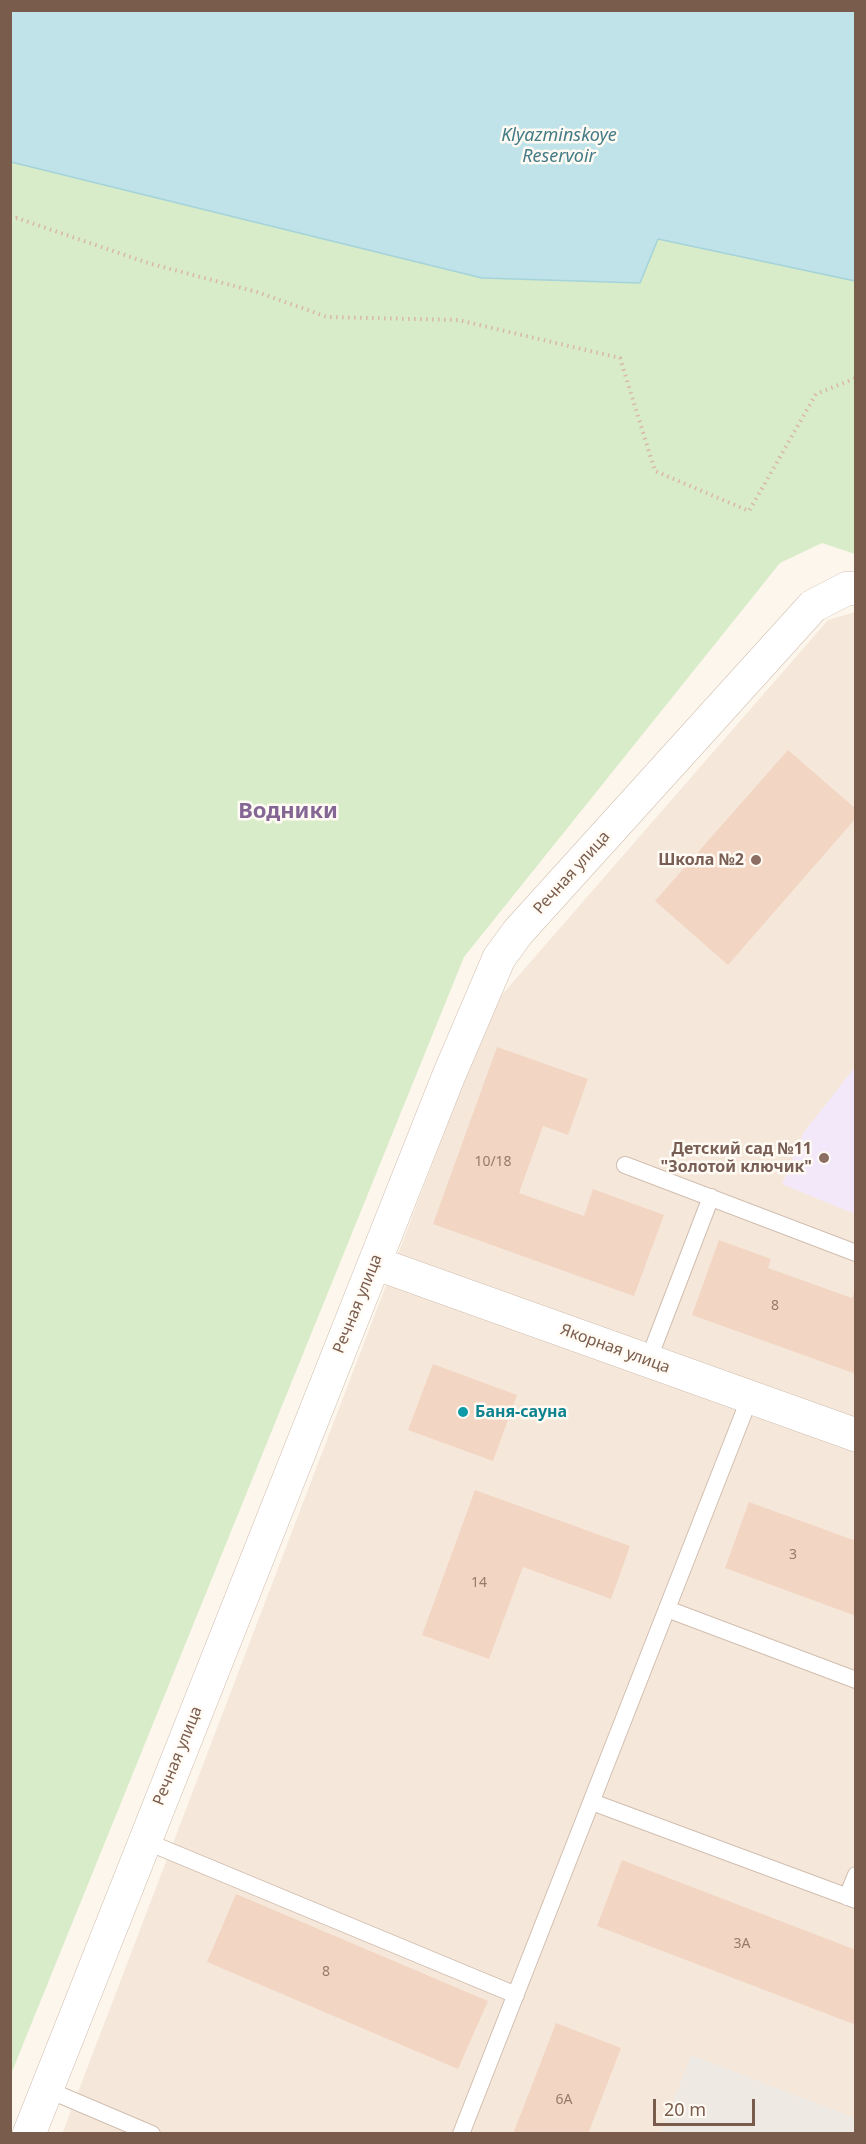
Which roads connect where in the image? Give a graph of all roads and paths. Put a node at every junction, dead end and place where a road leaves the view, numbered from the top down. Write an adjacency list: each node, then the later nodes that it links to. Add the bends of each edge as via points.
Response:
1 (10, 220): 2 (path, via 257,292 327,317 458,320 620,358 655,471 749,511 816,394)
2 (855, 378)
3 (855, 590): 7 (street, Речная улица, via 848,588 813,606 518,932 499,958)
4 (625, 1165): 5 (lane)
5 (711, 1197): 6 (lane); 8 (lane)
6 (855, 1253)
7 (375, 1263): 8 (street, Якорная улица); 14 (street, Речная улица)
8 (648, 1361): 9 (street, Якорная улица)
9 (750, 1397): 10 (street, Якорная улица); 11 (lane)
10 (855, 1435)
11 (667, 1609): 12 (lane); 13 (lane)
12 (855, 1680)
13 (592, 1802): 16 (lane); 17 (lane)
14 (145, 1841): 17 (lane); 18 (street, Речная улица)
15 (855, 1875): 16 (lane)
16 (851, 1899)
17 (516, 1995): 21 (lane)
18 (46, 2089): 19 (street, Речная улица); 20 (lane)
19 (29, 2133)
20 (152, 2133)
21 (461, 2133)

